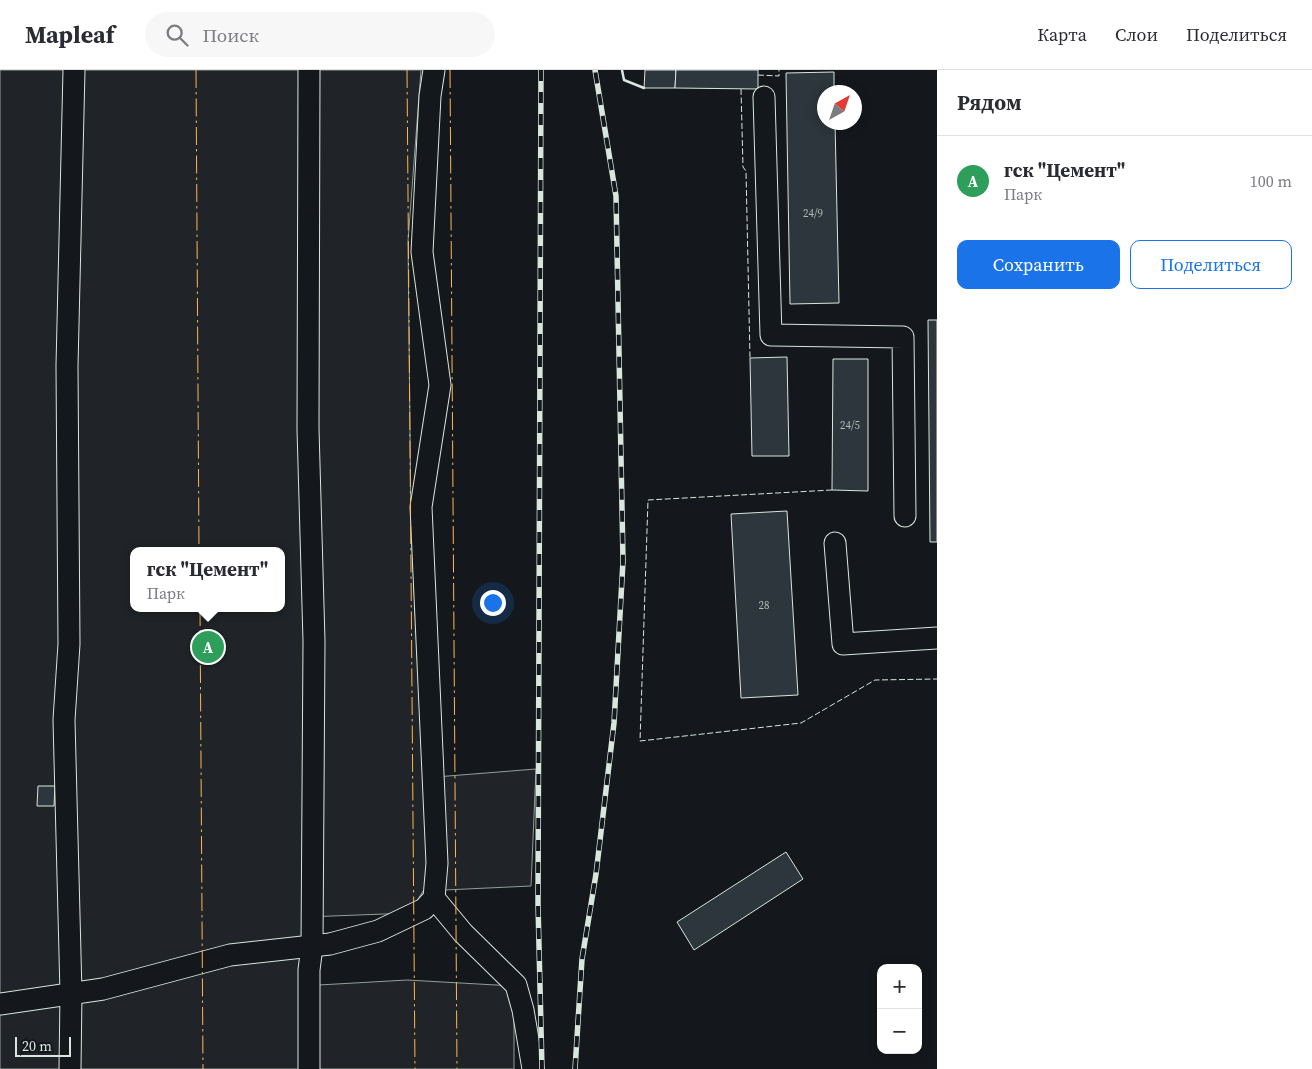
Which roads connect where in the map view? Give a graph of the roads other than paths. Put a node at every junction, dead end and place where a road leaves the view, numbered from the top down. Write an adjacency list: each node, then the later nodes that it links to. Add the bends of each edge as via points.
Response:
1 (74, 70): 10 (lane, via 67,366 69,644 64,720)
2 (309, 70): 9 (lane, via 308,428 314,641)
3 (434, 70): 8 (lane, via 422,252 440,385 421,507 437,863)
4 (764, 97): 5 (lane, via 772,334 903,336)
5 (905, 516)
6 (835, 543): 7 (lane, via 843,644)
7 (937, 638)
8 (434, 898): 9 (lane, via 424,910 378,931); 14 (lane, via 463,933 516,984)
9 (312, 946): 10 (lane, via 230,955 103,989); 13 (lane)
10 (71, 993): 11 (lane); 12 (lane)
11 (0, 1004)
12 (70, 1069)
13 (309, 1069)
14 (533, 1069)

